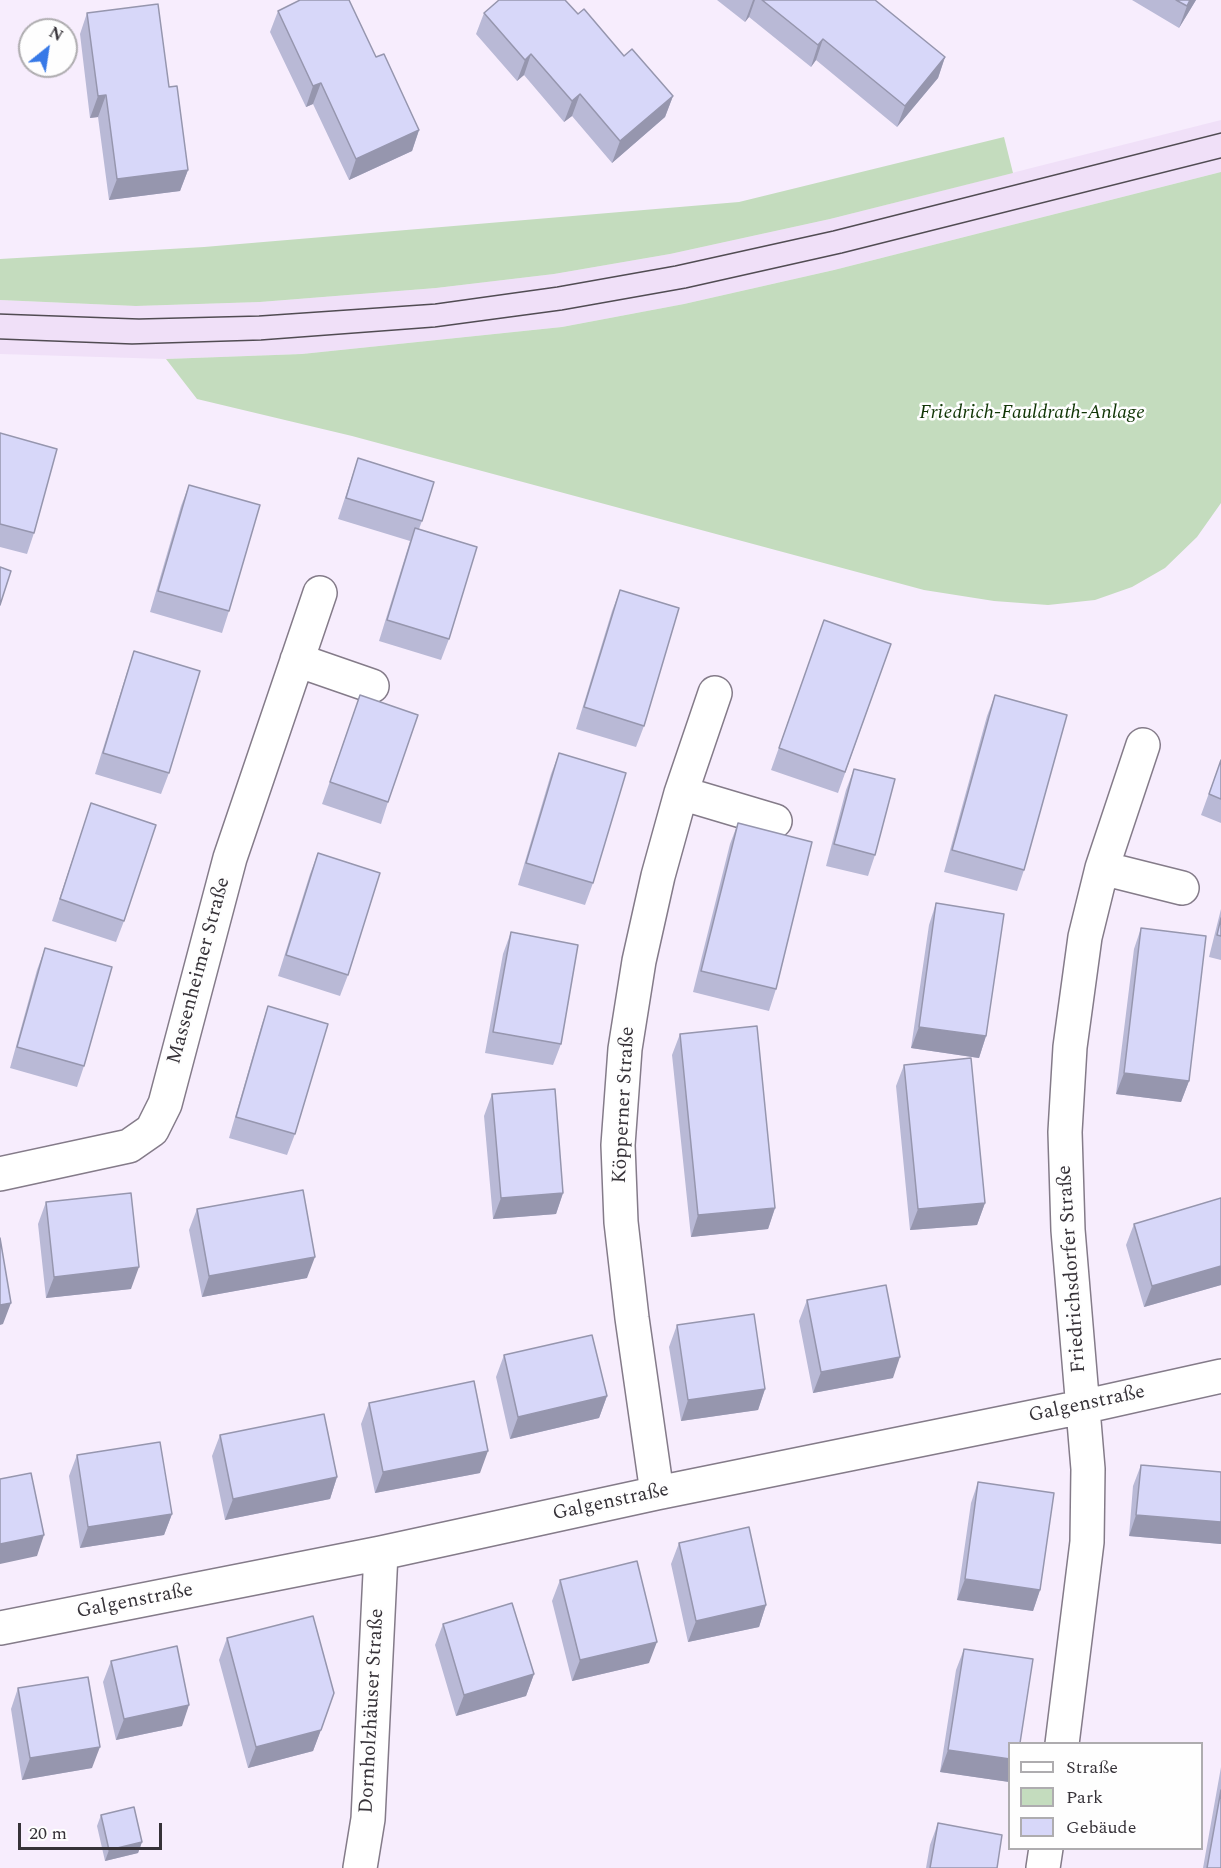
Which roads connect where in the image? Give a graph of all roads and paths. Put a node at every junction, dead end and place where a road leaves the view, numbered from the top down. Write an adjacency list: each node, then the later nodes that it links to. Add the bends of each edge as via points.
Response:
1 (320, 593): 2 (street, Massenheimer Straße)
2 (297, 660): 3 (street); 10 (street, Massenheimer Straße, via 230,858 165,1104 152,1130 129,1146)
3 (372, 686)
4 (715, 693): 6 (street, Köpperner Straße)
5 (1143, 745): 8 (street, Friedrichsdorfer Straße)
6 (681, 793): 7 (street); 13 (street, Köpperner Straße, via 639,961 625,1049 618,1145 621,1222)
7 (774, 821)
8 (1102, 868): 9 (street); 12 (street, Friedrichsdorfer Straße, via 1085,937 1070,1047 1065,1132 1068,1230)
9 (1182, 888)
10 (0, 1174)
11 (1221, 1376): 12 (street, Galgenstraße)
12 (1082, 1407): 13 (street, Galgenstraße); 16 (street, Friedrichsdorfer Straße, via 1088,1469 1087,1542)
13 (657, 1493): 14 (street, Galgenstraße)
14 (381, 1553): 15 (street, Galgenstraße); 18 (street, Dornholzhäuser Straße, via 368,1819)
15 (0, 1628)
16 (1062, 1742)
17 (1046, 1850): 19 (street)
18 (360, 1868)
19 (1043, 1868)

